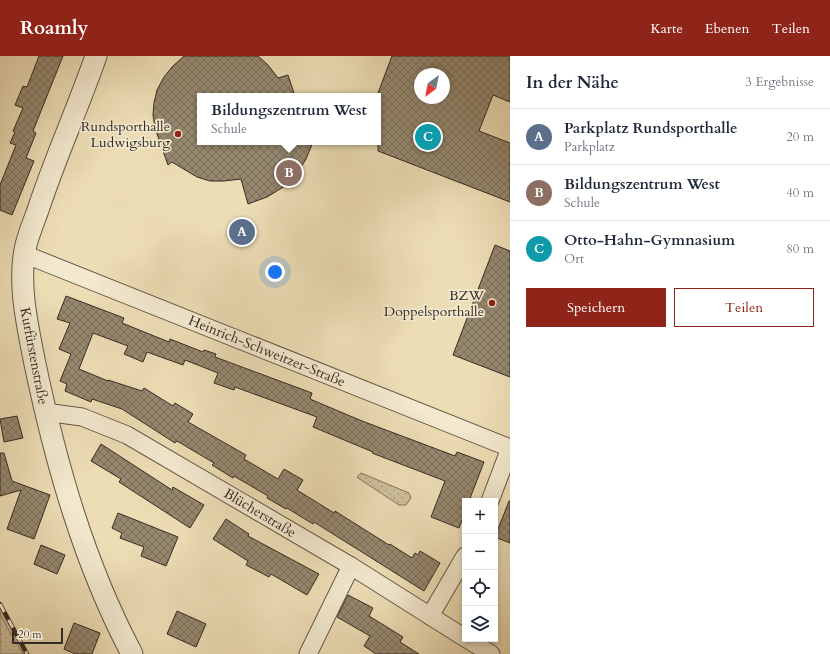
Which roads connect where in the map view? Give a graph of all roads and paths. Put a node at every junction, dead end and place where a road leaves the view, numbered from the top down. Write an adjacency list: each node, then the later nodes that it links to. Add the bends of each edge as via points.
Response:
1 (96, 56): 2 (street, Kurfürstenstraße)
2 (24, 254): 3 (street, Kurfürstenstraße, via 24,302); 4 (street, Heinrich-Schweitzer-Straße)
3 (45, 412): 7 (street, Blücherstraße, via 82,417 127,435); 11 (street, Kurfürstenstraße, via 72,512 101,589)
4 (510, 448): 5 (street)
5 (491, 498)
6 (462, 561): 8 (street)
7 (351, 566): 8 (street, Blücherstraße); 12 (street)
8 (430, 616): 9 (street, Blücherstraße)
9 (462, 636)
10 (472, 642): 13 (street, Blücherstraße)
11 (132, 654)
12 (308, 654)
13 (491, 654)

